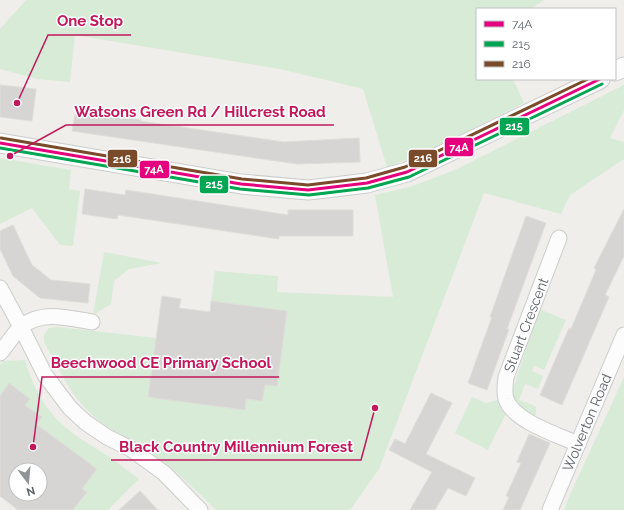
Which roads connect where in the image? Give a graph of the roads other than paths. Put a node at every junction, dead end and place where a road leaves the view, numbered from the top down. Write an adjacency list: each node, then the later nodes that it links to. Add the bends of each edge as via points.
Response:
1 (598, 80): 2 (street, via 407,172 368,183 308,190 241,184)
2 (0, 143)
3 (559, 238): 9 (street, Stuart Crescent, via 506,377 504,389 506,400 524,419)
4 (0, 288): 6 (street)
5 (92, 322): 6 (street, via 54,315 34,319)
6 (21, 327): 8 (street); 10 (street, via 46,375 70,408 107,437 130,449 164,473)
7 (624, 336): 9 (street, Wolverton Road)
8 (0, 353)
9 (578, 444): 11 (street, Wolverton Road)
10 (200, 510)
11 (550, 510)

